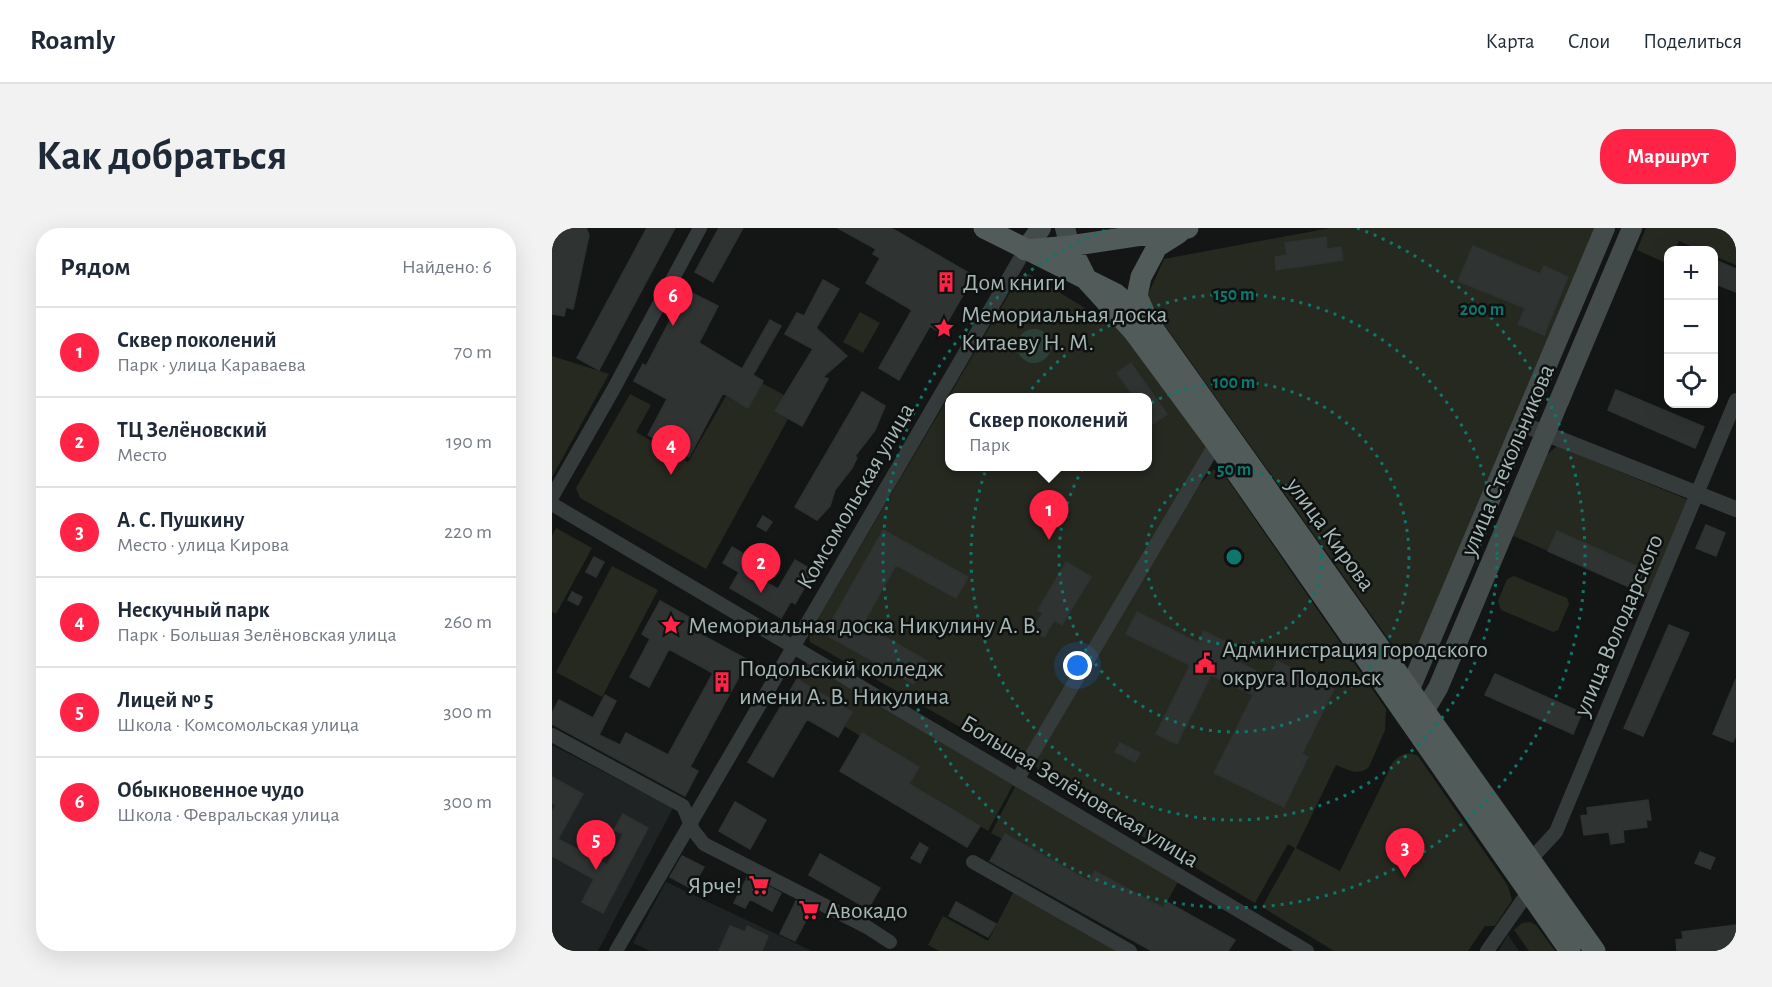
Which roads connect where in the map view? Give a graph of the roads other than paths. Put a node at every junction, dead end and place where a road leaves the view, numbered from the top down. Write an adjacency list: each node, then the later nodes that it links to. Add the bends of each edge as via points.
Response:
1 (700, 228): 16 (street)
2 (984, 228): 8 (main road)
3 (1041, 228): 8 (main road)
4 (1187, 228): 7 (main road); 10 (main road, via 1157,247 1149,259 1137,296)
5 (1605, 228): 12 (main road, улица Стекольникова)
6 (1632, 228): 13 (main road, улица Стекольникова)
7 (1068, 237): 8 (main road); 9 (main road)
8 (1025, 250): 9 (main road); 19 (street, Комсомольская улица)
9 (1088, 282): 10 (main road, улица Кирова, via 1116,294); 14 (main road, улица Кирова, via 1134,332)
10 (1148, 321): 20 (main road, улица Кирова)
11 (1736, 400): 15 (street, улица Володарского)
12 (1524, 425): 13 (street); 20 (main road, улица Стекольникова)
13 (1546, 434): 15 (street); 22 (main road, улица Стекольникова, via 1438,688)
14 (1216, 443): 21 (main road, улица Кирова); 24 (street)
15 (1697, 494): 18 (street); 27 (street, улица Володарского, via 1556,832)
16 (552, 497)
17 (552, 504): 19 (street, Большая Зелёновская улица)
18 (1736, 509)
19 (792, 648): 24 (street, Большая Зелёновская улица); 25 (street, Комсомольская улица)
20 (1410, 688): 21 (main road, улица Стекольникова); 22 (main road, улица Кирова)
21 (1402, 710): 22 (main road, улица Кирова)
22 (1420, 719): 27 (main road, улица Кирова); 27 (main road, улица Кирова)
23 (552, 735): 25 (street, via 683,806)
24 (1017, 780): 31 (street, Большая Зелёновская улица)
25 (690, 821): 28 (street, via 704,844); 29 (street, Комсомольская улица)
26 (973, 862): 30 (street)
27 (1534, 875): 32 (street, улица Володарского); 33 (main road, улица Кирова); 34 (main road, улица Кирова)
28 (890, 942)
29 (616, 951)
30 (1130, 951)
31 (1307, 951)
32 (1487, 951)
33 (1570, 951)
34 (1595, 951)

